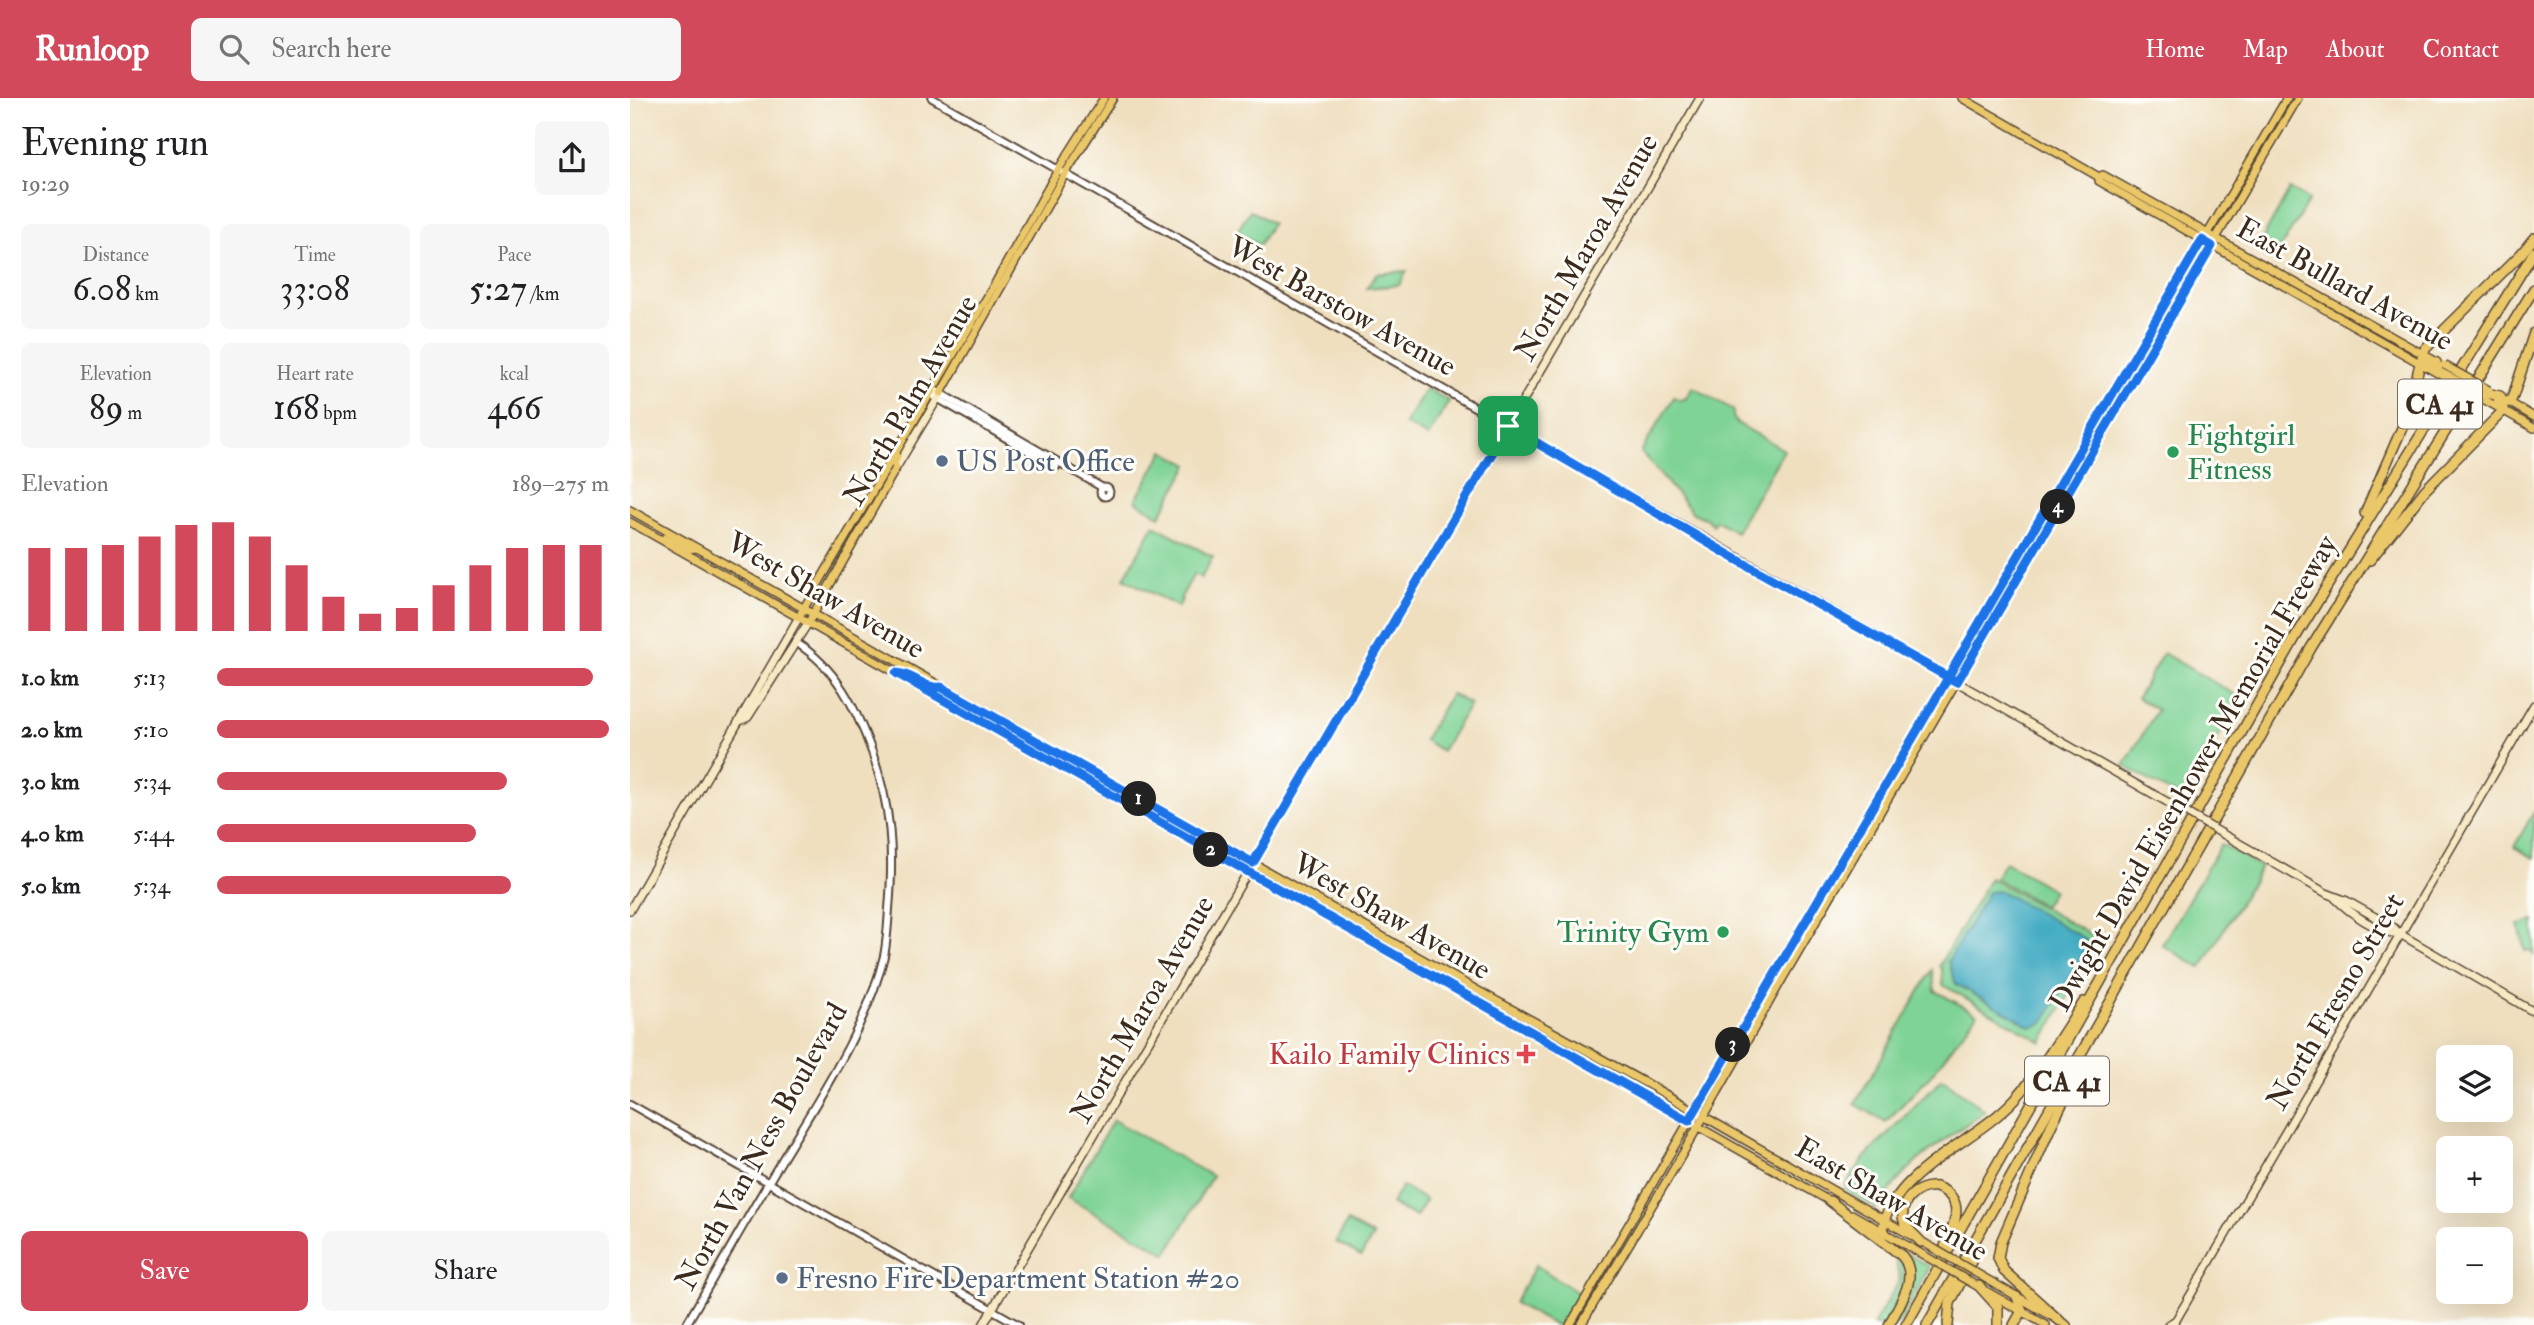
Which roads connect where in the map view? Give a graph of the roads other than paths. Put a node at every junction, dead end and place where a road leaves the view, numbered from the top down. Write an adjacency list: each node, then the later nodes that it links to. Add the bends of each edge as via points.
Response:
1 (932, 98): 8 (street, West Barstow Avenue)
2 (1104, 98): 8 (main road, North Palm Avenue)
3 (1113, 98): 8 (main road, North Palm Avenue)
4 (1700, 98): 31 (main road, North Maroa Avenue)
5 (1962, 98): 9 (main road)
6 (2287, 98): 12 (main road)
7 (2298, 98): 13 (main road)
8 (1062, 172): 25 (main road, North Palm Avenue); 27 (main road, North Palm Avenue); 31 (street, West Barstow Avenue)
9 (2099, 177): 10 (main road); 11 (main road, via 2103,175)
10 (2115, 191): 11 (main road); 15 (main road, East Bullard Avenue)
11 (2156, 204): 12 (main road, East Bullard Avenue)
12 (2207, 232): 13 (main road, East Bullard Avenue); 15 (main road)
13 (2217, 238): 16 (main road); 23 (main road, East Bullard Avenue)
14 (2534, 238): 23 (highway)
15 (2202, 240): 16 (main road, East Bullard Avenue); 18 (main road)
16 (2212, 246): 22 (main road); 23 (main road, East Bullard Avenue)
17 (2534, 253): 40 (highway, Dwight David Eisenhower Memorial Freeway / CA 41)
18 (2178, 281): 21 (main road); 22 (main road, via 2156,331)
19 (2534, 289): 42 (highway, Dwight David Eisenhower Memorial Freeway / CA 41)
20 (2534, 333): 28 (highway)
21 (2146, 339): 24 (main road, via 2148,345 2134,369); 49 (main road)
22 (2157, 339): 24 (main road)
23 (2432, 366): 26 (highway, bridge); 40 (highway)
24 (2135, 376): 50 (main road)
25 (931, 392): 27 (street); 29 (main road, North Palm Avenue)
26 (2486, 395): 28 (highway); 28 (main road)
27 (939, 396): 33 (main road, North Palm Avenue); 34 (street)
28 (2504, 403): 30 (main road); 32 (main road); 42 (highway, via 2425,490)
29 (919, 413): 33 (main road, via 895,461); 43 (main road, North Palm Avenue)
30 (2534, 416)
31 (1508, 426): 49 (street, West Barstow Avenue); 56 (main road, North Maroa Avenue)
32 (2534, 428)
33 (896, 468): 44 (main road, North Palm Avenue)
34 (1102, 490)
35 (630, 510): 38 (main road, West Shaw Avenue)
36 (630, 522): 37 (main road, West Shaw Avenue)
37 (654, 536): 38 (main road); 39 (main road, West Shaw Avenue)
38 (695, 548): 41 (main road, West Shaw Avenue)
39 (691, 556): 41 (main road); 45 (main road, West Shaw Avenue)
40 (2344, 556): 59 (highway, Dwight David Eisenhower Memorial Freeway / CA 41)
41 (717, 560): 43 (main road, West Shaw Avenue)
42 (2351, 582): 60 (highway, Dwight David Eisenhower Memorial Freeway / CA 41)
43 (804, 609): 44 (main road, West Shaw Avenue); 45 (main road, North Palm Avenue)
44 (813, 614): 46 (main road, North Palm Avenue); 51 (main road, West Shaw Avenue)
45 (799, 617): 46 (main road, West Shaw Avenue); 53 (main road, North Palm Avenue)
46 (808, 623): 47 (main road, North Palm Avenue); 48 (main road, West Shaw Avenue)
47 (795, 642): 53 (main road, North Palm Avenue, via 748,717); 69 (street, North Van Ness Boulevard, via 825,664 866,736 884,786 892,834 891,894 884,957 861,1018)
48 (896, 673): 51 (main road); 56 (main road, West Shaw Avenue)
49 (1948, 677): 50 (main road); 54 (main road)
50 (1957, 682): 55 (main road); 58 (main road, bridge)
51 (941, 687): 56 (main road, West Shaw Avenue)
52 (2534, 705): 58 (main road, North Fresno Street)
53 (741, 720): 57 (main road, North Palm Avenue)
54 (1892, 774): 55 (main road); 63 (main road)
55 (1875, 821): 64 (main road)
56 (1251, 867): 63 (main road, West Shaw Avenue); 65 (main road, West Shaw Avenue); 79 (main road, North Maroa Avenue)
57 (630, 910)
58 (2400, 934): 61 (main road); 81 (main road, North Fresno Street)
59 (2117, 955): 71 (highway, via 2018,1096 1991,1122 1914,1178); 89 (highway, Dwight David Eisenhower Memorial Freeway / CA 41)
60 (2133, 963): 67 (highway, Dwight David Eisenhower Memorial Freeway / CA 41); 82 (highway, via 2051,1126 1998,1250 2004,1271)
61 (2534, 1012)
62 (630, 1104): 69 (street)
63 (1695, 1111): 64 (main road, East Shaw Avenue); 65 (main road)
64 (1705, 1117): 66 (main road); 70 (main road, East Shaw Avenue)
65 (1689, 1121): 66 (main road, East Shaw Avenue); 68 (main road)
66 (1699, 1126): 70 (main road, East Shaw Avenue); 73 (main road)
67 (2036, 1136): 90 (highway, Dwight David Eisenhower Memorial Freeway / CA 41); 91 (highway, via 1957,1288 1948,1309)
68 (1655, 1180): 72 (main road); 73 (main road, via 1634,1224)
69 (768, 1182): 79 (street); 83 (street, North Van Ness Boulevard)
70 (1832, 1198): 71 (main road, East Shaw Avenue); 74 (main road, East Shaw Avenue); 88 (highway, via 1908,1264 1909,1284)
71 (1884, 1220): 74 (highway); 75 (main road, East Shaw Avenue)
72 (1628, 1226): 76 (main road); 86 (main road)
73 (1636, 1231): 76 (main road)
74 (1885, 1233): 77 (main road, East Shaw Avenue, bridge)
75 (1921, 1242): 78 (main road, East Shaw Avenue, bridge); 89 (highway, via 1905,1223 1905,1206 1918,1189 1936,1187 1951,1196 1955,1222)
76 (1618, 1262): 87 (main road)
77 (1975, 1284): 80 (main road, East Shaw Avenue); 92 (highway, via 1997,1307)
78 (2017, 1297): 80 (highway); 82 (main road, East Shaw Avenue)
79 (992, 1310): 84 (main road, North Maroa Avenue); 85 (street)
80 (2022, 1311): 93 (highway); 94 (main road, East Shaw Avenue)
81 (2176, 1322): 95 (main road, North Fresno Street)
82 (2063, 1323)
83 (686, 1325)
84 (983, 1325)
85 (1019, 1325)
86 (1570, 1325)
87 (1581, 1325)
88 (1889, 1325)
89 (1905, 1325)
90 (1927, 1325)
91 (1948, 1325)
92 (1998, 1325)
93 (2014, 1325)
94 (2046, 1325)
95 (2168, 1325)

